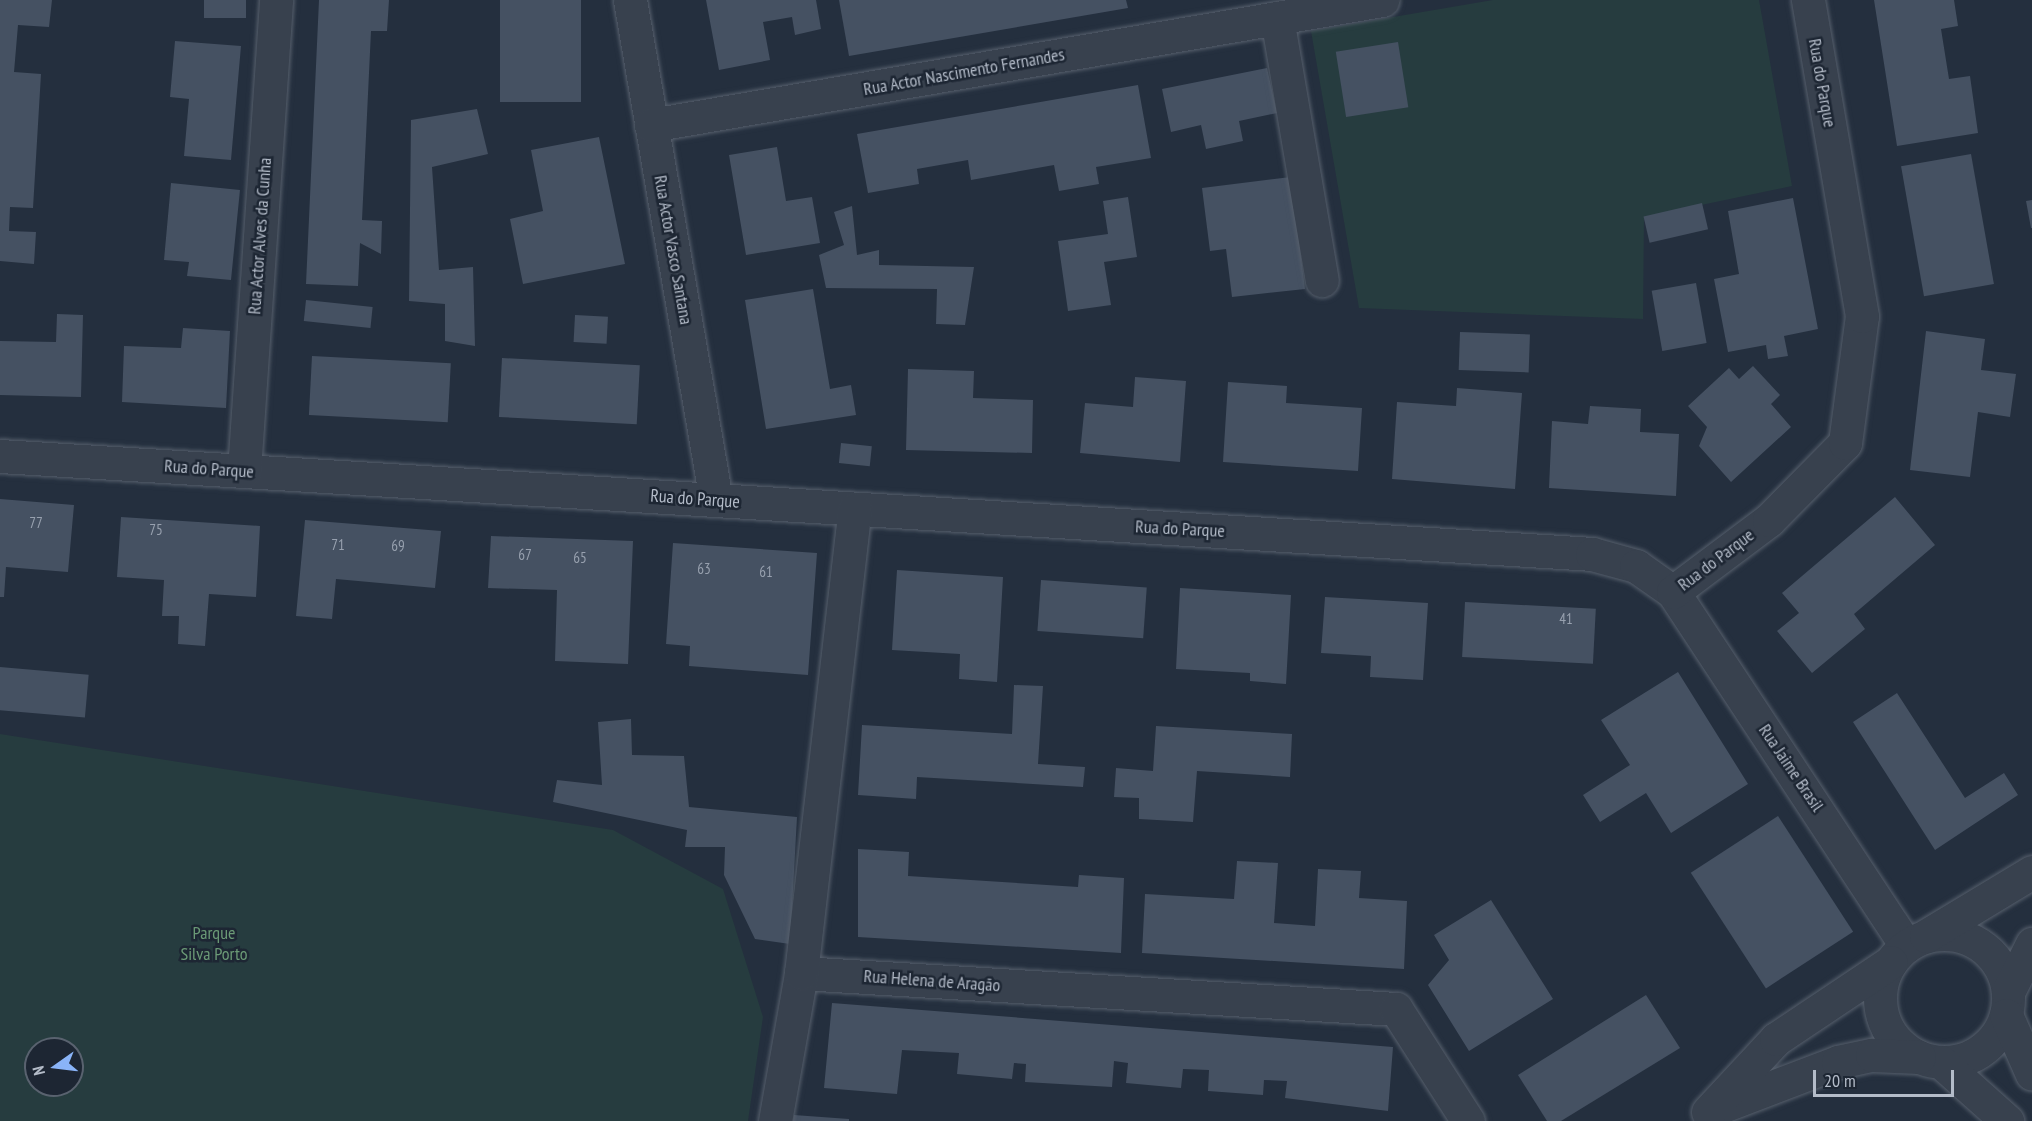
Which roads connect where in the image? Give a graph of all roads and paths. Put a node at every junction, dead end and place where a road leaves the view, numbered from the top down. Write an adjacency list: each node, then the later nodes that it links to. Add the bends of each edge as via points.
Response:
1 (276, 0): 9 (street, Rua Actor Alves da Cunha)
2 (630, 0): 6 (street, Rua Actor Vasco Santana)
3 (1382, 0): 5 (street, Rua Actor Nascimento Fernandes)
4 (1808, 0): 12 (street, Rua do Parque, via 1862,316 1845,444 1769,520)
5 (1277, 18): 6 (street, Rua Actor Nascimento Fernandes); 7 (street)
6 (651, 125): 10 (street, Rua Actor Vasco Santana)
7 (1322, 280)
8 (0, 456): 9 (street, Rua do Parque)
9 (244, 471): 10 (street, Rua do Parque)
10 (716, 500): 11 (street, Rua do Parque)
11 (855, 509): 12 (street, Rua do Parque, via 1592,554 1636,566); 16 (street)
12 (1673, 592): 15 (street, Rua Jaime Brasil)
13 (2032, 872): 15 (street)
14 (2032, 944): 17 (street)
15 (1908, 948): 17 (street, via 1948,933 1970,939 2002,970); 18 (street, via 1881,983 1887,1026 1900,1044); 20 (street, via 1776,1039)
16 (801, 973): 21 (street); 22 (street, Rua Helena de Aragão, via 1396,1009)
17 (2007, 1004): 18 (street, via 1982,1050 1962,1060); 19 (street)
18 (1930, 1059): 20 (street, via 1872,1055 1838,1062); 23 (street)
19 (2032, 1074)
20 (1702, 1117)
21 (775, 1121)
22 (1468, 1121)
23 (2007, 1121)

